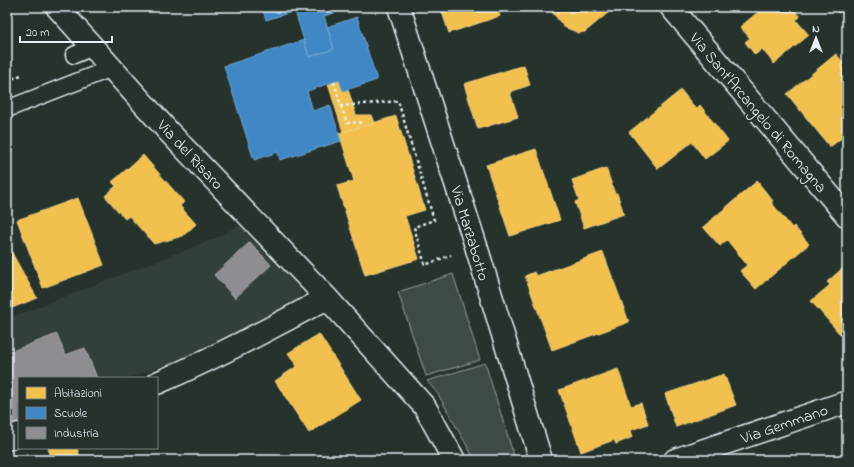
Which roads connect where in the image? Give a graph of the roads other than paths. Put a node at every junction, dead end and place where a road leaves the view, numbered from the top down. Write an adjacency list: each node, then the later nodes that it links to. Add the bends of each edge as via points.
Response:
1 (57, 7): 4 (street, Via del Risaro, via 84,51)
2 (399, 7): 13 (street, Via Marzabotto)
3 (671, 7): 6 (street, Via Sant'Arcangelo di Romagna)
4 (112, 68): 5 (lane); 7 (street, Via del Risaro, via 168,131)
5 (7, 109)
6 (847, 216)
7 (327, 298): 8 (street, via 201,364); 12 (street, Via del Risaro, via 425,407)
8 (158, 382)
9 (847, 402): 14 (street, Via Gemmano)
10 (18, 434): 11 (street)
11 (7, 439)
12 (454, 460)
13 (541, 460)
14 (676, 460)

